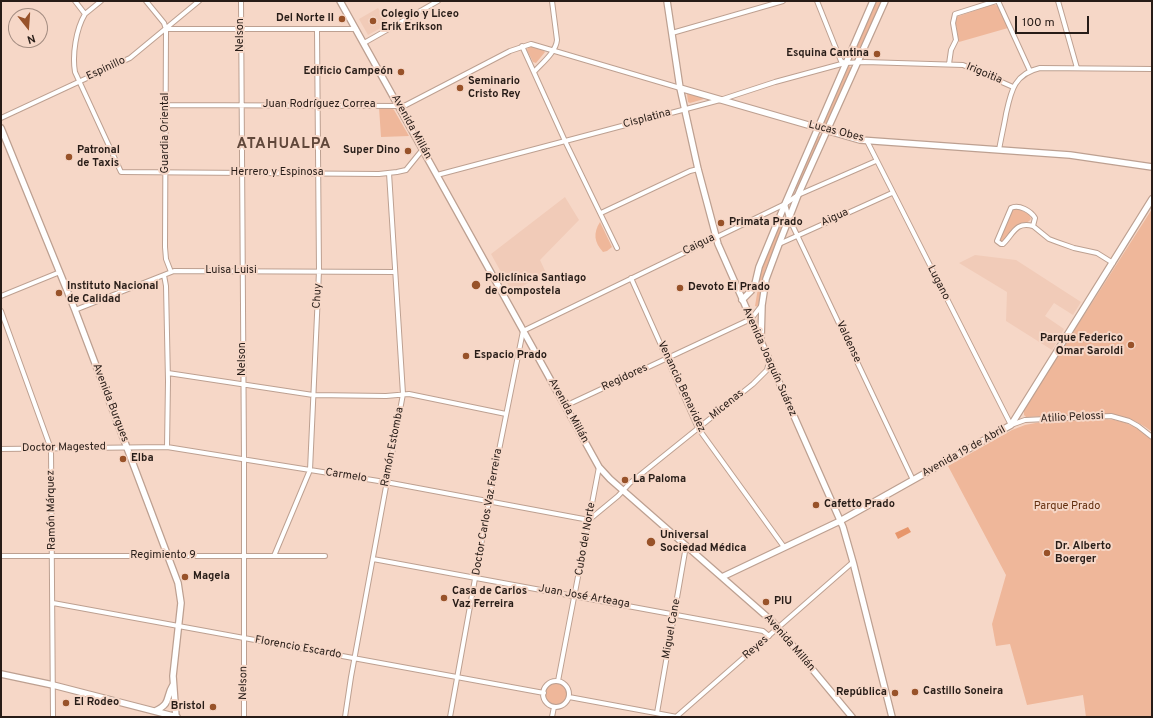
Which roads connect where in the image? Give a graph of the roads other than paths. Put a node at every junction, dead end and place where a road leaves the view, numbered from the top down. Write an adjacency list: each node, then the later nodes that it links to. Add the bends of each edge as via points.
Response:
1 (75, 1): 16 (street)
2 (101, 1): 16 (street)
3 (146, 1): 17 (street)
4 (199, 1): 17 (street, Espinillo)
5 (241, 1): 19 (street, Nelson)
6 (438, 1): 22 (street)
7 (552, 1): 24 (street, via 557,40)
8 (667, 1): 21 (street, Avenida Joaquín Suárez)
9 (783, 1): 21 (street)
10 (817, 1): 26 (street, via 839,56)
11 (873, 1): 26 (street)
12 (885, 1): 25 (street)
13 (997, 1): 27 (street, via 954,16 956,40 951,50); 31 (street)
14 (1058, 1): 28 (street)
15 (342, 2): 18 (street, Avenida Millán)
16 (85, 14): 32 (street, via 78,29 74,63)
17 (166, 29): 19 (street); 32 (street, Espinillo, via 130,58); 36 (street, Guardia Oriental)
18 (356, 29): 20 (street); 22 (street, Avenida Millán)
19 (241, 30): 20 (street); 37 (street, Nelson)
20 (317, 30): 38 (street, Chuy)
21 (672, 33): 34 (street, Avenida Joaquín Suárez)
22 (364, 43): 39 (street, Avenida Millán)
23 (522, 46): 24 (street, Juan Rodríguez Correa, via 531,44); 30 (street); 39 (street, Juan Rodríguez Correa, via 406,105)
24 (553, 50): 30 (street); 34 (street, Lucas Obes)
25 (857, 62): 26 (street, Cisplatina); 27 (street, Irigoitia); 44 (street)
26 (846, 63): 35 (street, Cisplatina); 43 (street)
27 (950, 64): 33 (street, Irigoitia, via 968,67)
28 (1077, 68): 29 (street, Irigoitia); 31 (street, Irigoitia, via 1040,68)
29 (1152, 69)
30 (534, 72): 45 (street)
31 (1030, 72): 33 (street, Irigoitia, via 1020,78)
32 (79, 82): 41 (street, Espinillo); 52 (street, Herrero y Espinosa, via 121,172)
33 (1013, 87): 48 (street)
34 (680, 88): 35 (street, Lucas Obes); 40 (street, Avenida Joaquín Suárez)
35 (720, 100): 40 (street, Cisplatina); 43 (street, Lucas Obes)
36 (166, 105): 37 (street, Juan Rodríguez Correa); 52 (street, Guardia Oriental)
37 (241, 105): 38 (street, Juan Rodríguez Correa); 53 (street, Nelson)
38 (317, 105): 39 (street, Juan Rodríguez Correa); 55 (street, Chuy)
39 (399, 106): 47 (street, Avenida Millán)
40 (684, 108): 45 (street, Cisplatina); 51 (street, Avenida Joaquín Suárez)
41 (1, 118)
42 (1, 128): 71 (street, Avenida Burgues)
43 (818, 128): 44 (street, Lucas Obes); 60 (street)
44 (828, 131): 46 (street, Lucas Obes); 58 (street)
45 (565, 141): 56 (street, Cisplatina); 61 (street)
46 (867, 141): 48 (street, Lucas Obes); 49 (street, Lugano)
47 (423, 149): 54 (street, Herrero y Espinosa, via 406,170); 56 (street, Avenida Millán)
48 (999, 150): 50 (street, Lucas Obes, via 1070,154)
49 (876, 161): 57 (street, Lugano); 58 (street, Caigua)
50 (1152, 167)
51 (698, 169): 61 (street); 65 (street, Avenida Joaquín Suárez)
52 (166, 173): 53 (street, Herrero y Espinosa); 72 (street, Guardia Oriental, via 165,247)
53 (242, 173): 55 (street, Herrero y Espinosa); 69 (street, Nelson)
54 (389, 173): 55 (street, Herrero y Espinosa); 73 (street, Ramón Estomba)
55 (318, 174): 70 (street, Chuy)
56 (437, 175): 82 (street, Avenida Millán)
57 (892, 193): 64 (street, Aigua); 92 (street, Lugano)
58 (798, 195): 60 (street, Caigua); 62 (street)
59 (1152, 199): 68 (street, Avenida 19 de Abril)
60 (785, 204): 62 (street, Valdense); 65 (street, Caigua); 77 (street, via 755,284)
61 (601, 213): 67 (street)
62 (789, 218): 64 (street, Valdense); 66 (street)
63 (1033, 226): 63 (street, via 1033,214 1014,206 997,242 1005,243 1011,233 1018,228); 68 (street, via 1057,242 1097,253)
64 (797, 235): 66 (street, Aigua); 102 (street, Valdense)
65 (715, 237): 75 (street, Caigua); 77 (street, Avenida Joaquín Suárez)
66 (779, 244): 78 (street, via 766,279)
67 (617, 248)
68 (1113, 263): 92 (street, Avenida 19 de Abril)
69 (243, 271): 70 (street, Luisa Luisi); 72 (street, Luisa Luisi); 87 (street, Nelson)
70 (319, 271): 73 (street, Luisa Luisi); 89 (street, Chuy)
71 (60, 272): 76 (street); 79 (street, Avenida Burgues)
72 (171, 272): 74 (street, Luisa Luisi)
73 (395, 272): 88 (street, Ramón Estomba)
74 (164, 275): 79 (street, Luisa Luisi); 86 (street)
75 (631, 278): 82 (street, Caigua); 84 (street, Venancio Benavidez)
76 (1, 296)
77 (742, 300): 81 (street, Avenida Joaquín Suárez)
78 (762, 305): 81 (street); 83 (street)
79 (75, 310): 95 (street, Avenida Burgues)
80 (1, 312): 98 (street, Ramón Márquez)
81 (751, 319): 83 (street, Avenida Joaquín Suárez); 84 (street, Regidores)
82 (523, 331): 90 (street, Avenida Millán); 91 (street, Doctor Carlos Vaz Ferreira)
83 (760, 342): 85 (street, Avenida Joaquín Suárez)
84 (668, 359): 90 (street, Regidores); 93 (street, Venancio Benavidez)
85 (769, 362): 93 (street, Micenas, via 764,374); 107 (street, Avenida Joaquín Suárez)
86 (168, 373): 87 (street); 96 (street)
87 (243, 384): 89 (street); 99 (street, Nelson)
88 (403, 394): 89 (street); 91 (street); 103 (street, Ramón Estomba)
89 (313, 395): 101 (street, Chuy)
90 (565, 406): 100 (street, Avenida Millán)
91 (506, 414): 105 (street, Doctor Carlos Vaz Ferreira)
92 (1011, 425): 94 (street, Atilio Pelossi, via 1025,420 1111,416 1138,426); 102 (street, Avenida 19 de Abril)
93 (698, 428): 104 (street, Micenas); 109 (street, Venancio Benavidez)
94 (1152, 437)
95 (127, 447): 96 (street, Carmelo); 98 (street, Doctor Magested); 110 (street, Avenida Burgues)
96 (167, 447): 99 (street, Carmelo)
97 (1, 449): 98 (street, Doctor Magested)
98 (51, 449): 112 (street, Ramón Márquez)
99 (244, 459): 101 (street, Carmelo); 113 (street, Nelson)
100 (599, 467): 104 (street, Avenida Millán); 106 (street, Cubo del Norte)
101 (310, 470): 103 (street, Carmelo); 114 (street, Chuy)
102 (913, 480): 107 (street, Avenida 19 de Abril)
103 (386, 483): 105 (street, Carmelo); 116 (street, Ramón Estomba)
104 (624, 490): 106 (street); 108 (street, Avenida Millán)
105 (489, 502): 106 (street, Carmelo); 119 (street, Doctor Carlos Vaz Ferreira)
106 (589, 520): 120 (street, Cubo del Norte)
107 (840, 521): 109 (street, Avenida 19 de Abril); 117 (street, Avenida Joaquín Suárez)
108 (686, 546): 118 (street, Avenida Millán); 122 (street, Miguel Cane)
109 (784, 547): 118 (street, Avenida 19 de Abril)
110 (167, 555): 112 (street, Regimiento 9); 113 (street, Regimiento 9); 123 (street, Avenida Burgues, via 180,590)
111 (1, 556): 112 (street, Regimiento 9)
112 (52, 556): 121 (street, Ramón Márquez)
113 (244, 556): 114 (street, Regimiento 9); 126 (street, Nelson)
114 (274, 556): 115 (street, Regimiento 9)
115 (325, 556)
116 (372, 559): 119 (street, Juan José Arteaga); 127 (street, Ramón Estomba)
117 (853, 562): 124 (street, Reyes); 146 (street, Avenida Joaquín Suárez)
118 (722, 577): 124 (street, Avenida Millán)
119 (476, 578): 120 (street, Juan José Arteaga); 129 (street, Doctor Carlos Vaz Ferreira)
120 (576, 596): 122 (street, Juan José Arteaga); 130 (street, Cubo del Norte)
121 (53, 603): 123 (street, Florencio Escardo); 131 (street, Ramón Márquez)
122 (675, 614): 125 (street, Juan José Arteaga, via 763,631); 137 (street, Miguel Cane)
123 (179, 626): 126 (street, Florencio Escardo); 132 (street, Avenida Burgues)
124 (778, 628): 125 (street, Reyes); 145 (street, Avenida Millán)
125 (769, 636): 144 (street, Reyes)
126 (245, 638): 127 (street, Florencio Escardo); 140 (street, Nelson)
127 (355, 658): 129 (street, Florencio Escardo); 141 (street, Ramón Estomba)
128 (1, 674): 131 (street)
129 (458, 676): 133 (street, Florencio Escardo); 142 (street, Doctor Carlos Vaz Ferreira)
130 (558, 681): 133 (street, via 549,683); 134 (street, via 568,688)
131 (54, 685): 136 (street); 138 (street, Ramón Márquez)
132 (173, 685): 136 (street, Avenida Burgues, via 168,702); 139 (street, Avenida Burgues)
133 (544, 693): 135 (street, via 546,702)
134 (569, 697): 135 (street, via 564,704); 137 (street)
135 (554, 707): 143 (street)
136 (155, 711): 139 (street)
137 (657, 713): 144 (street)
138 (53, 717)
139 (176, 717)
140 (244, 717)
141 (345, 717)
142 (450, 717)
143 (552, 717)
144 (676, 717)
145 (852, 717)
146 (892, 717)

